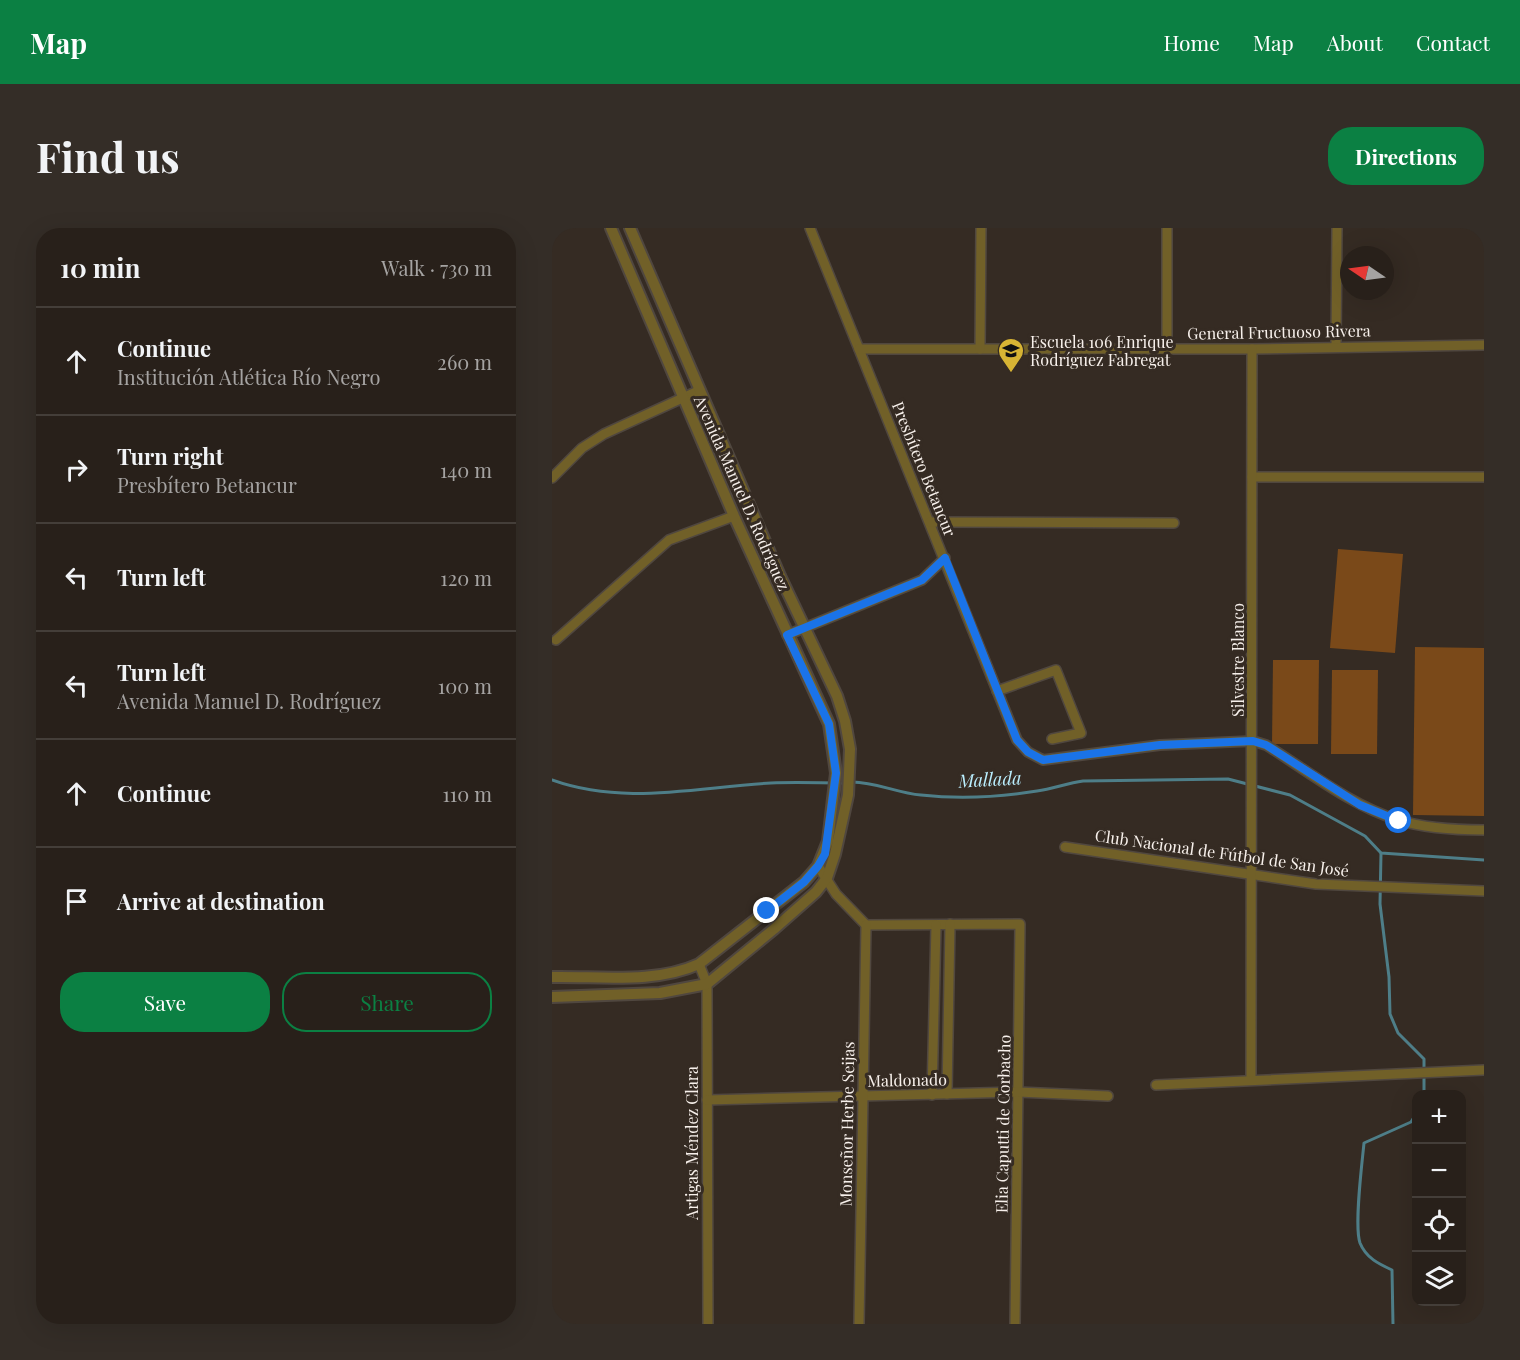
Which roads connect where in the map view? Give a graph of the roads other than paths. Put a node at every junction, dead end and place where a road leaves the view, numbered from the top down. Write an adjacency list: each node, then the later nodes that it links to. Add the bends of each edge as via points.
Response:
1 (611, 228): 14 (street, Avenida Manuel D. Rodríguez)
2 (630, 228): 13 (street, Avenida Manuel D. Rodríguez)
3 (981, 228): 12 (street)
4 (1167, 228): 9 (street)
5 (1337, 228): 8 (street)
6 (813, 231): 11 (street, Presbítero Betancur)
7 (1484, 345): 8 (street, General Fructuoso Rivera)
8 (1336, 346): 10 (street, General Fructuoso Rivera)
9 (1167, 348): 10 (street, General Fructuoso Rivera); 12 (street, General Fructuoso Rivera)
10 (1252, 348): 15 (street, Silvestre Blanco)
11 (859, 349): 12 (street, General Fructuoso Rivera); 19 (street, Presbítero Betancur)
12 (980, 349)
13 (700, 390): 14 (street); 22 (street, Avenida Manuel D. Rodríguez)
14 (683, 396): 17 (street, via 582,448); 18 (street, Avenida Manuel D. Rodríguez)
15 (1252, 477): 16 (street); 27 (street, Silvestre Blanco)
16 (1484, 477)
17 (552, 478)
18 (734, 516): 23 (street, Avenida Manuel D. Rodríguez); 24 (street, via 669,540)
19 (930, 522): 20 (street); 21 (street, Presbítero Betancur)
20 (1174, 523)
21 (945, 558): 22 (street, via 922,580); 25 (street, Presbítero Betancur)
22 (804, 628): 23 (street); 32 (street, Avenida Manuel D. Rodríguez, via 845,721 850,749 848,795)
23 (787, 635): 30 (street, Avenida Manuel D. Rodríguez, via 829,724 836,773 828,841)
24 (556, 640)
25 (998, 691): 26 (street, via 1056,670 1081,733); 27 (street, Presbítero Betancur, via 1017,740 1043,760 1160,745)
26 (1052, 739)
27 (1253, 741): 28 (street, via 1266,745 1360,805 1399,821); 31 (street, Silvestre Blanco)
28 (1484, 830)
29 (1065, 847): 31 (street, Club Nacional de Fútbol de San José)
30 (818, 866): 32 (street); 37 (street, via 804,882)
31 (1253, 874): 33 (street, Club Nacional de Fútbol de San José, via 1316,884); 42 (street, Silvestre Blanco)
32 (827, 878): 36 (street, via 836,894); 39 (street, via 816,892)
33 (1484, 891)
34 (936, 924): 35 (street); 36 (street); 46 (street)
35 (950, 924): 44 (street, Elia Caputti de Corbacho, via 1020,924); 45 (street)
36 (866, 925): 47 (street, Monseñor Herbe Seijas)
37 (699, 964): 38 (street, via 656,975); 39 (street, Artigas Méndez Clara)
38 (552, 976)
39 (707, 984): 40 (street, via 660,993); 49 (street, Artigas Méndez Clara)
40 (552, 997)
41 (1484, 1070): 42 (street)
42 (1251, 1080): 43 (street)
43 (1156, 1085)
44 (1018, 1092): 45 (street, Maldonado); 48 (street, Maldonado); 52 (street, Elia Caputti de Corbacho)
45 (946, 1094): 46 (street, Maldonado)
46 (932, 1095): 47 (street, Maldonado)
47 (862, 1096): 49 (street, Maldonado); 51 (street, Monseñor Herbe Seijas)
48 (1108, 1096)
49 (707, 1100): 50 (street, Artigas Méndez Clara)
50 (708, 1324)
51 (859, 1324)
52 (1015, 1324)

